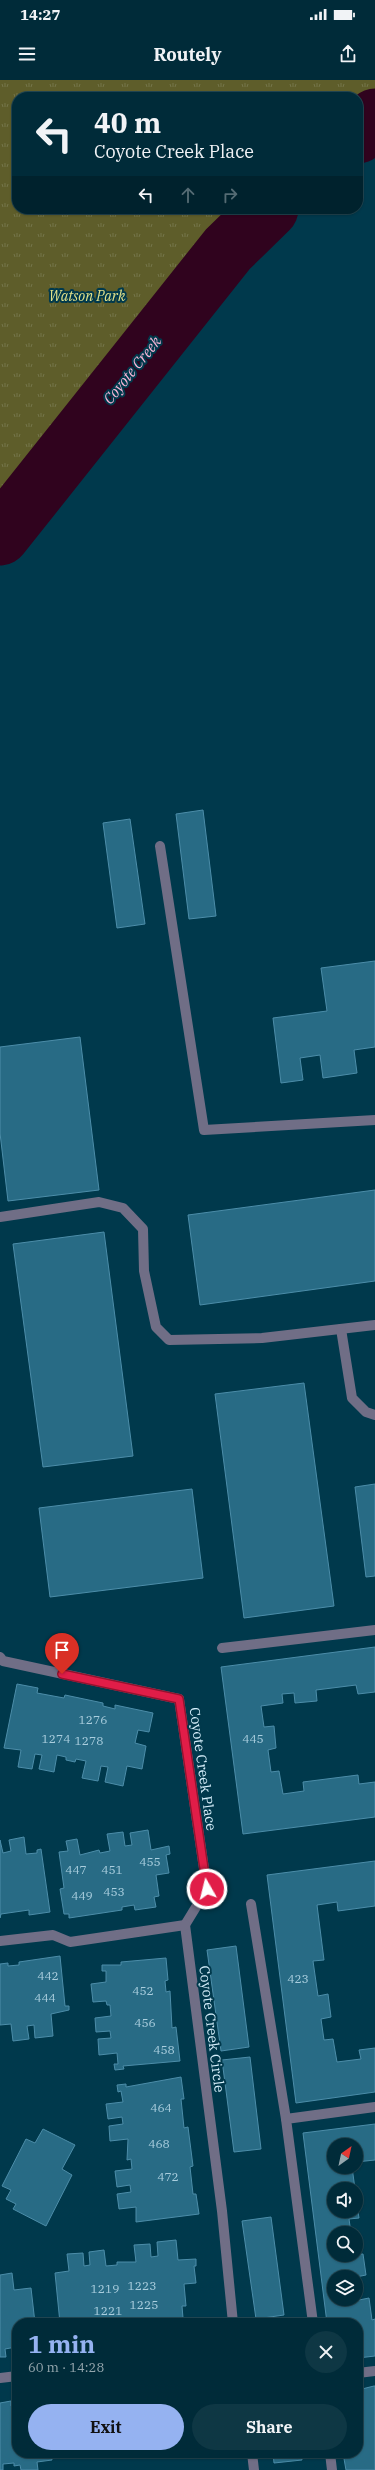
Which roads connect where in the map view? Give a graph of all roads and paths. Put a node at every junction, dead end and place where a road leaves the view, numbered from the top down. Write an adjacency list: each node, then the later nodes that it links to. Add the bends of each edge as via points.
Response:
1 (160, 846): 2 (street, via 204,1130)
2 (375, 1120)
3 (0, 1217): 5 (street, via 99,1202 124,1208 143,1229 144,1271 156,1327 169,1340 262,1338)
4 (375, 1325): 5 (street)
5 (341, 1329): 6 (street, via 352,1398 366,1412)
6 (375, 1415)
7 (375, 1630): 8 (street)
8 (222, 1648)
9 (1, 1660): 11 (street, Coyote Creek Place, via 179,1699 207,1889)
10 (252, 1904): 14 (street)
11 (184, 1925): 12 (street, via 70,1942 53,1935); 15 (street, Coyote Creek Circle, via 222,2211)
12 (0, 1941)
13 (375, 2107): 14 (street)
14 (286, 2119): 16 (street)
15 (233, 2318)
16 (312, 2318)
17 (375, 2371): 18 (street)
18 (363, 2372)
19 (12, 2377): 20 (street)
20 (0, 2378)
21 (253, 2458): 23 (street)
22 (331, 2458): 24 (street)
23 (254, 2470)
24 (332, 2470)

